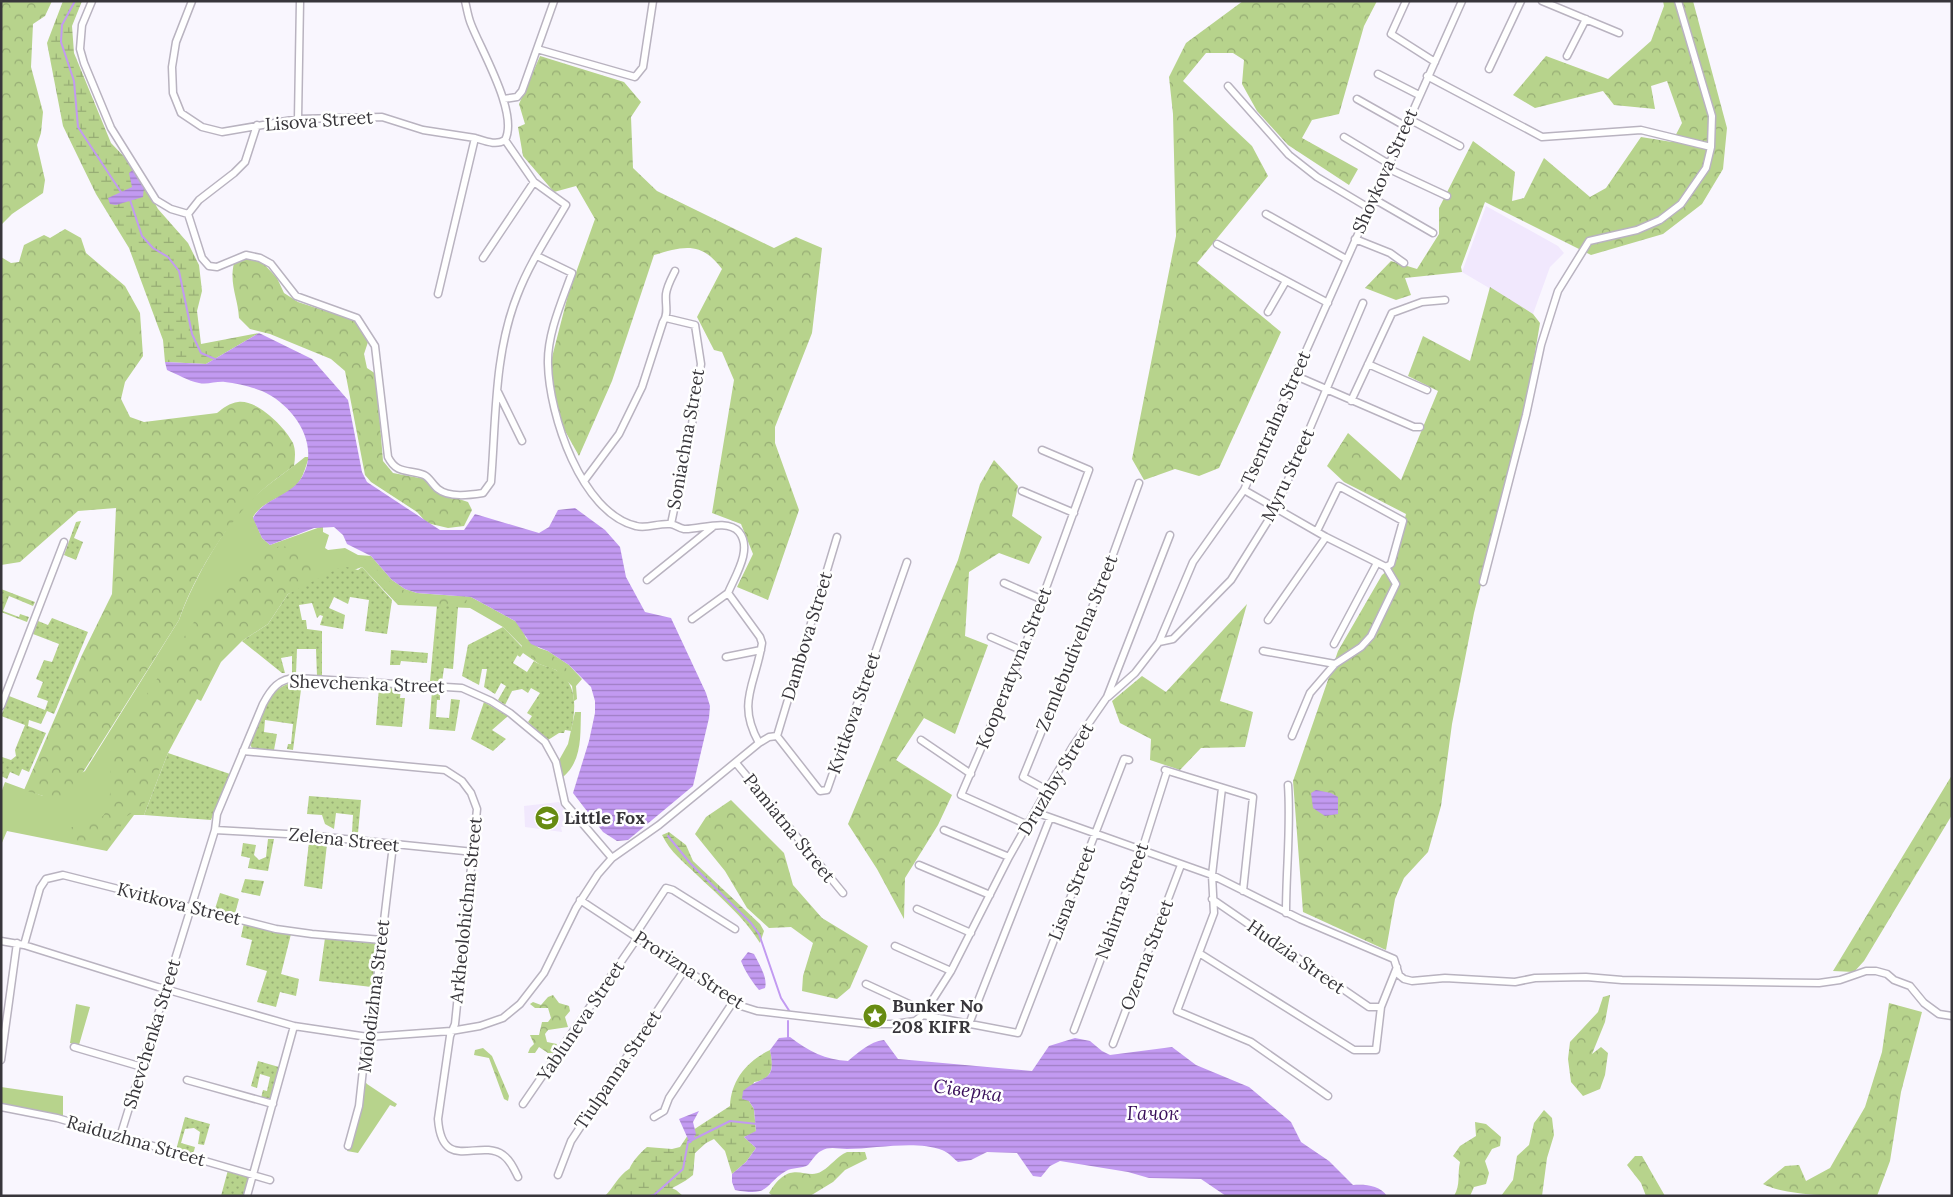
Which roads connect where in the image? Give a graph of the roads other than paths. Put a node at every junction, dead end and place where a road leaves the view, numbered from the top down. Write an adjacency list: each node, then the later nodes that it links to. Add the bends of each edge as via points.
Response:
1 (92, 1): 38 (street, via 82,25 80,49 110,128 156,200)
2 (192, 1): 26 (street, Lisova Street, via 176,42 172,66 173,93 181,113 202,127 222,132)
3 (300, 1): 24 (street)
4 (465, 1): 22 (street, via 470,22)
5 (554, 1): 14 (street)
6 (653, 1): 14 (street, via 642,67 635,77)
7 (1406, 1): 16 (street, via 1390,34)
8 (1462, 1): 16 (street, Shovkova Street)
9 (1521, 1): 17 (street)
10 (1542, 1): 12 (street)
11 (1678, 1): 32 (street, via 1712,116)
12 (1586, 19): 13 (street); 15 (street)
13 (1619, 33)
14 (537, 49): 22 (street, via 522,91 517,97)
15 (1567, 56)
16 (1435, 62): 19 (street, Shovkova Street)
17 (1490, 70)
18 (1378, 74): 21 (street)
19 (1427, 76): 21 (street, Shovkova Street); 32 (street, via 1542,136 1641,130)
20 (1228, 86): 37 (street, via 1289,155 1317,177)
21 (1419, 95): 25 (street, Shovkova Street)
22 (504, 99): 30 (street, via 508,129)
23 (1357, 99): 27 (street)
24 (298, 119): 26 (street, Lisova Street); 29 (street, Lisova Street, via 382,117 423,130)
25 (1409, 119): 27 (street, Shovkova Street); 31 (street)
26 (257, 125): 38 (street, via 245,162 199,200)
27 (1405, 126): 33 (street, Shovkova Street)
28 (1344, 137): 33 (street)
29 (475, 138): 30 (street, Lisova Street, via 494,143); 50 (street)
30 (505, 140): 34 (street)
31 (1460, 146)
32 (1712, 147): 82 (street, via 1706,168 1681,204 1660,220 1637,230 1589,241 1558,291 1541,345)
33 (1388, 166): 35 (street); 36 (street, Shovkova Street)
34 (534, 182): 43 (street, via 566,205); 44 (street)
35 (1447, 196)
36 (1374, 200): 37 (street, Shovkova Street); 40 (street)
37 (1369, 208): 41 (street, Shovkova Street)
38 (188, 214): 60 (street, via 202,258 209,266 246,255 260,258 271,264 296,296 357,318 376,346 388,457 401,472 425,475 439,490 466,495 483,493 491,482)
39 (1266, 214): 45 (street)
40 (1433, 234)
41 (1355, 239): 45 (street, Shovkova Street); 46 (street, via 1390,253)
42 (1217, 244): 48 (street)
43 (537, 256): 60 (street, via 517,296 506,332); 65 (street, via 572,273 554,327 548,364 557,424)
44 (483, 258)
45 (1346, 259): 49 (street, Shovkova Street)
46 (1404, 263)
47 (675, 271): 55 (street, via 666,295)
48 (1286, 281): 52 (street); 54 (street)
49 (1336, 281): 52 (street, Tsentralna Street)
50 (438, 294)
51 (1445, 300): 56 (street, via 1422,302 1392,313)
52 (1328, 303): 57 (street, Tsentralna Street)
53 (1363, 303): 58 (street, Myru Street)
54 (1268, 312)
55 (666, 318): 65 (street, via 642,387 619,434); 71 (street, Soniachna Street, via 695,325 701,364)
56 (1368, 364): 59 (street); 61 (street)
57 (1296, 376): 58 (street); 67 (street, Tsentralna Street)
58 (1327, 390): 61 (street); 69 (street, Myru Street)
59 (1427, 390)
60 (497, 391): 63 (street)
61 (1351, 401): 62 (street)
62 (1420, 427)
63 (522, 441)
64 (1042, 450): 70 (street, Kooperatyvna Street, via 1089,470)
65 (584, 481): 71 (street, via 597,502 620,521 644,527)
66 (1139, 483): 108 (street, Zemlebudivelna Street, via 1107,571 1023,776)
67 (1244, 490): 69 (street); 89 (street, Tsentralna Street, via 1193,562)
68 (1022, 491): 70 (street)
69 (1276, 508): 73 (street); 89 (street, Myru Street, via 1230,580 1173,639)
70 (1074, 513): 85 (street, Kooperatyvna Street)
71 (671, 524): 72 (street, via 680,529)
72 (715, 525): 81 (street); 84 (street, via 729,526 738,531 743,541 743,558)
73 (1317, 532): 76 (street); 80 (street, via 1339,486 1403,520 1391,564)
74 (1170, 536): 96 (street, Druzhby Street)
75 (837, 537): 98 (street, Dambova Street)
76 (1326, 537): 79 (street); 87 (street)
77 (64, 542): 97 (street)
78 (907, 562): 98 (street, Kvitkova Street, via 827,790 820,791)
79 (1377, 563): 80 (street); 90 (street)
80 (1386, 567): 95 (street, via 1396,584 1371,636)
81 (647, 580)
82 (1483, 582)
83 (1004, 583): 85 (street)
84 (728, 593): 86 (street); 91 (street, via 760,637)
85 (1043, 600): 92 (street, Kooperatyvna Street)
86 (692, 620)
87 (1268, 620)
88 (991, 637): 92 (street)
89 (1159, 642): 96 (street, via 1136,673)
90 (1334, 644)
91 (761, 650): 94 (street); 101 (street, via 746,705 748,720)
92 (1023, 651): 105 (street, Kooperatyvna Street)
93 (1264, 651): 95 (street)
94 (726, 657)
95 (1335, 664): 99 (street, via 1310,694)
96 (1107, 697): 108 (street, Druzhby Street)
97 (1, 706)
98 (777, 736): 101 (street)
99 (1292, 736)
100 (921, 740): 105 (street)
101 (758, 743): 104 (street)
102 (243, 751): 112 (street, Shevchenka Street, via 217,814); 117 (street, Arkheolohichna Street, via 448,771 462,781 476,803); 119 (street, Shevchenka Street, via 267,696 276,684 286,679 462,688 510,713 545,742 556,762 564,803)
103 (1129, 760): 114 (street, Lisna Street, via 1124,759)
104 (736, 763): 119 (street); 124 (street, Pamiatna Street)
105 (970, 774): 111 (street, Kooperatyvna Street, via 962,796)
106 (1288, 785): 130 (street, via 1290,823)
107 (1222, 788): 116 (street, Nahirna Street, via 1165,770); 122 (street); 123 (street, via 1253,797)
108 (1047, 790): 109 (street, Druzhby Street)
109 (1035, 812): 110 (street); 111 (street, Druzhby Street)
110 (1050, 818): 114 (street); 149 (street)
111 (1028, 825): 118 (street, Druzhby Street)
112 (215, 830): 115 (street, Zelena Street, via 305,835); 128 (street, Shevchenka Street)
113 (944, 830): 118 (street)
114 (1095, 833): 116 (street); 149 (street, Lisna Street, via 1018,1033)
115 (393, 845): 117 (street, Zelena Street); 134 (street, Molodizhna Street)
116 (1143, 851): 121 (street); 151 (street, Nahirna Street)
117 (474, 852): 152 (street, Arkheolohichna Street, via 455,1024)
118 (1009, 857): 125 (street, Druzhby Street)
119 (612, 858): 127 (street)
120 (919, 865): 125 (street)
121 (1181, 865): 122 (street); 154 (street, Ozerna Street)
122 (1212, 876): 123 (street); 126 (street)
123 (1243, 891): 130 (street)
124 (843, 893)
125 (990, 895): 132 (street, Druzhby Street)
126 (1212, 899): 139 (street, via 1214,913); 146 (street, Hudzia Street, via 1368,1007)
127 (580, 900): 133 (street, Prorizna Street); 152 (street, via 544,973 520,1004 492,1023)
128 (190, 908): 134 (street, Kvitkova Street, via 300,933); 137 (street, Kvitkova Street, via 63,875 52,876 46,878 40,888); 144 (street, Shevchenka Street)
129 (917, 910): 132 (street)
130 (1286, 913): 140 (street, via 1394,959)
131 (735, 929): 133 (street, Yabluneva Street, via 666,888)
132 (971, 933): 142 (street, Druzhby Street)
133 (637, 936): 141 (street, Prorizna Street); 161 (street, Yabluneva Street)
134 (382, 940): 153 (street, Molodizhna Street)
135 (1, 941): 136 (street)
136 (17, 943): 137 (street); 156 (street)
137 (24, 945): 144 (street)
138 (895, 946): 142 (street)
139 (1199, 953): 146 (street, via 1354,1050 1376,1050); 159 (street, via 1178,1011 1251,1042)
140 (1397, 966): 146 (street); 148 (street, via 1404,979 1412,981 1429,978 1515,982 1535,978 1586,978 1819,983 1876,971 1910,986 1924,1003 1939,1014)
141 (685, 969): 145 (street, Prorizna Street); 167 (street, Tiulpanna Street, via 571,1141)
142 (951, 972): 147 (street, Druzhby Street)
143 (866, 984): 147 (street, via 920,1009)
144 (167, 989): 150 (street); 157 (street, Shevchenka Street)
145 (733, 1002): 147 (street, Prorizna Street, via 757,1011 868,1024 914,1021); 163 (street, via 669,1098 664,1111)
146 (1381, 1007)
147 (924, 1015): 149 (street)
148 (1952, 1016)
149 (969, 1024)
150 (294, 1026): 153 (street); 160 (street)
151 (1074, 1030)
152 (451, 1031): 153 (street); 168 (street, Arkheolohichna Street, via 438,1118 443,1140 453,1149 464,1152 489,1149 502,1154)
153 (368, 1037): 165 (street, Molodizhna Street, via 359,1106)
154 (1113, 1044)
155 (74, 1047): 157 (street)
156 (1, 1060)
157 (142, 1067): 164 (street, Shevchenka Street)
158 (187, 1080): 160 (street)
159 (1328, 1096)
160 (273, 1104): 166 (street)
161 (524, 1104)
162 (1, 1108): 164 (street, Raiduzhna Street, via 57,1118)
163 (654, 1117)
164 (120, 1137): 166 (street, Raiduzhna Street)
165 (348, 1146)
166 (255, 1175): 169 (street, Raiduzhna Street); 170 (street)
167 (558, 1176)
168 (518, 1178)
169 (270, 1180)
170 (247, 1196)

